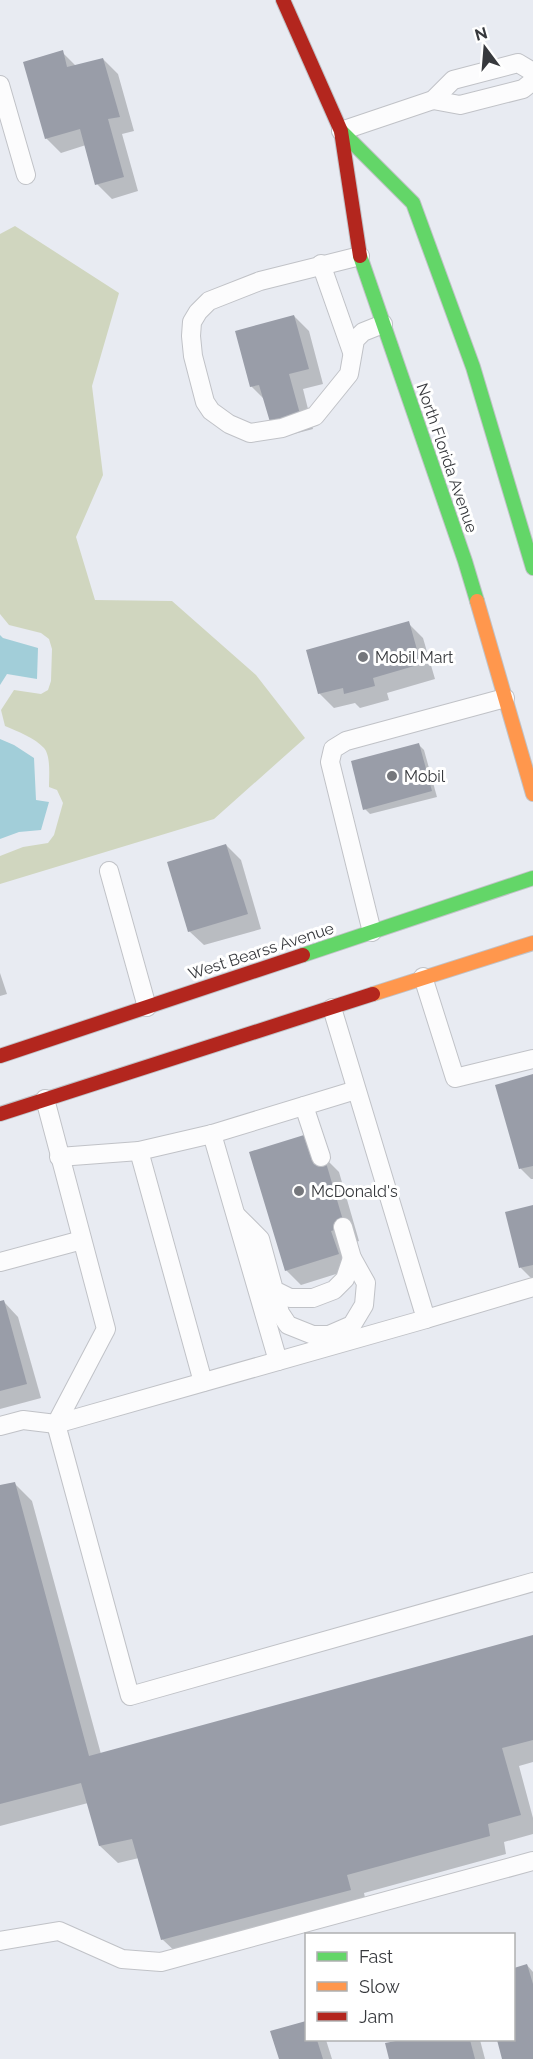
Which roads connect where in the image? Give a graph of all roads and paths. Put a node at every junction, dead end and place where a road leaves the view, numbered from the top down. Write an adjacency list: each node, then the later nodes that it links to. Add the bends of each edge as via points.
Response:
1 (283, 0): 6 (main road, North Florida Avenue)
2 (533, 72): 5 (lane, via 518,63 453,80)
3 (533, 81): 5 (lane, via 524,89 460,105)
4 (0, 85): 7 (lane)
5 (433, 100): 6 (lane)
6 (341, 131): 8 (main road, North Florida Avenue); 12 (main road, North Florida Avenue, via 413,203 473,367)
7 (26, 175)
8 (360, 256): 9 (lane); 10 (main road, North Florida Avenue)
9 (321, 264): 11 (lane); 11 (lane, via 229,292 209,301 198,312 192,322 192,346 205,402 229,424 250,433 282,428 315,416 349,375)
10 (383, 324): 11 (lane, via 363,332 355,340); 13 (main road, North Florida Avenue, via 465,561)
11 (352, 352)
12 (533, 568)
13 (505, 698): 14 (main road, North Florida Avenue); 17 (lane, via 346,741 333,749 330,762)
14 (533, 794)
15 (109, 871): 20 (lane)
16 (533, 878): 17 (main road, West Bearss Avenue)
17 (372, 932): 20 (main road, West Bearss Avenue)
18 (533, 943): 19 (main road)
19 (423, 978): 21 (main road); 23 (lane, via 455,1078)
20 (147, 1006): 22 (main road, West Bearss Avenue)
21 (332, 1008): 24 (lane); 25 (main road)
22 (0, 1056)
23 (533, 1059)
24 (357, 1090): 26 (lane); 39 (lane)
25 (45, 1100): 27 (main road); 30 (lane)
26 (304, 1106): 28 (lane); 31 (lane)
27 (0, 1114)
28 (212, 1134): 29 (lane); 32 (lane)
29 (138, 1151): 30 (lane); 41 (lane)
30 (59, 1156): 34 (lane)
31 (321, 1157)
32 (235, 1214): 38 (lane, via 260,1239); 40 (lane)
33 (343, 1227): 35 (lane)
34 (82, 1240): 36 (lane); 42 (lane, via 106,1329)
35 (352, 1258): 38 (lane, via 345,1279 334,1290 313,1298 290,1298); 38 (lane, via 366,1283 364,1305 352,1325 328,1335 313,1335 288,1325)
36 (0, 1262)
37 (533, 1287): 39 (lane)
38 (274, 1290)
39 (426, 1319): 40 (lane)
40 (278, 1361): 41 (lane)
41 (203, 1382): 42 (lane)
42 (56, 1424): 43 (lane, via 23,1420); 44 (lane, via 130,1696)
43 (0, 1426)
44 (533, 1582)
45 (533, 1861): 46 (lane, via 161,1962 122,1959 59,1931)
46 (0, 1941)

